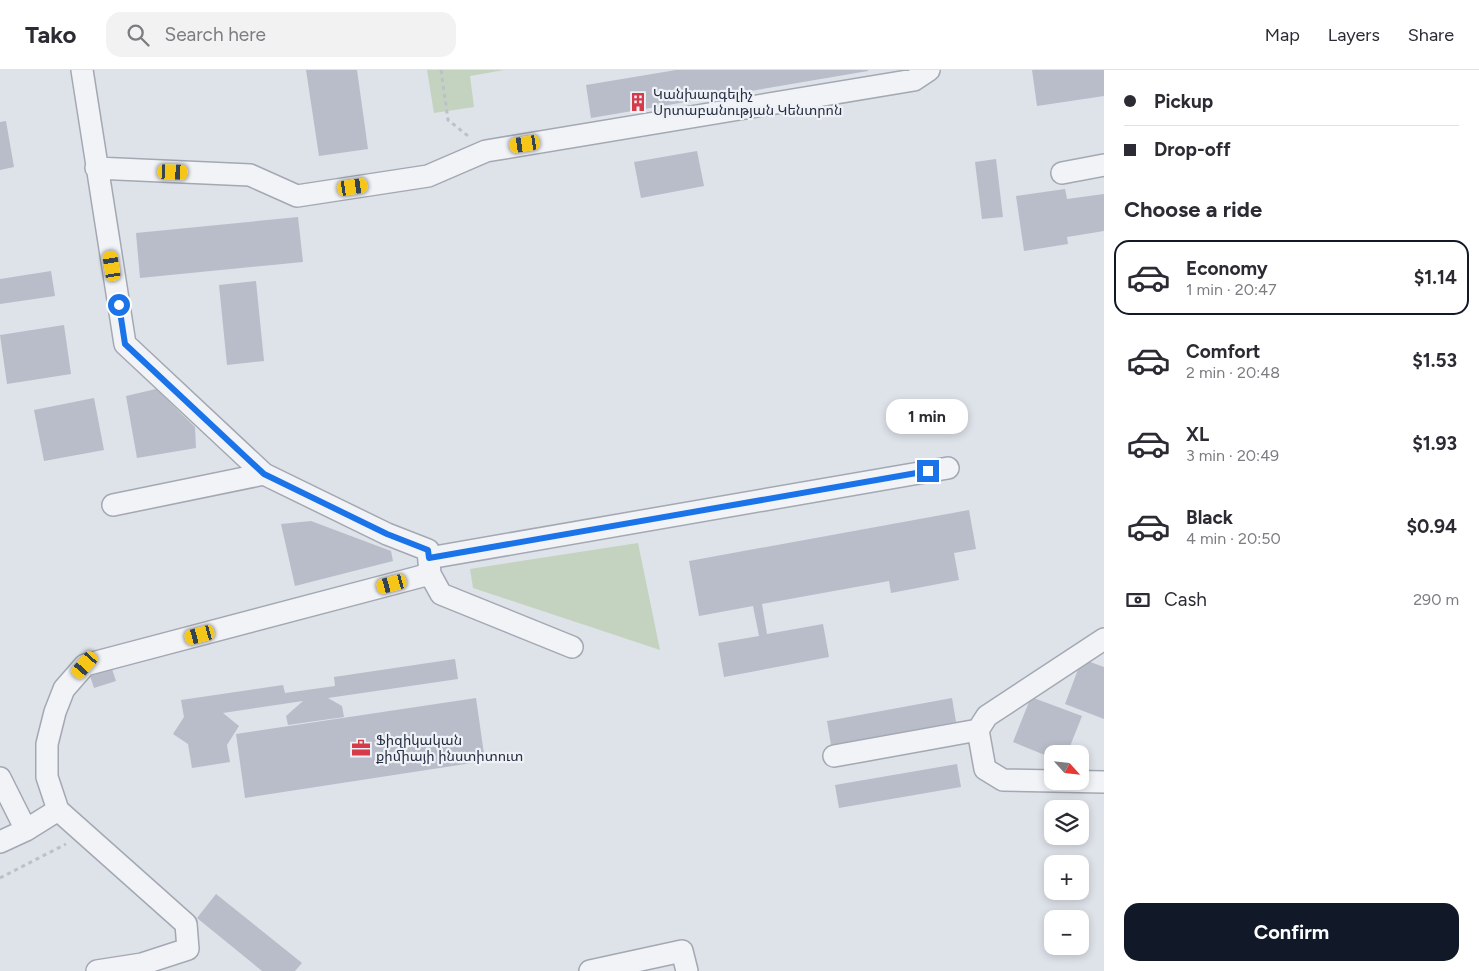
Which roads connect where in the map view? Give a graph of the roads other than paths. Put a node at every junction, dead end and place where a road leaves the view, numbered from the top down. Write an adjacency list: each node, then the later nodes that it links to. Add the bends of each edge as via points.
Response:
1 (82, 70): 4 (street)
2 (929, 70): 4 (street, via 914,80 486,151 428,176 298,196 250,175)
3 (1104, 165): 5 (street)
4 (96, 168): 7 (street, via 125,344)
5 (1062, 173)
6 (948, 468): 9 (street)
7 (264, 474): 8 (street); 9 (street, via 387,534 428,550)
8 (113, 506)
9 (429, 566): 11 (street, via 441,594); 16 (street, via 85,665 64,689 54,712 47,744 47,777)
10 (1104, 639): 12 (street, via 987,716)
11 (572, 648)
12 (978, 730): 13 (street); 15 (street, via 985,770 1003,780)
13 (834, 756)
14 (0, 778): 17 (street)
15 (1104, 782)
16 (58, 810): 17 (street); 19 (street, via 186,924 188,948)
17 (26, 830): 18 (street)
18 (0, 842)
19 (143, 968): 20 (street)
20 (97, 971)
21 (590, 971): 22 (street, via 682,951)
22 (687, 971)

